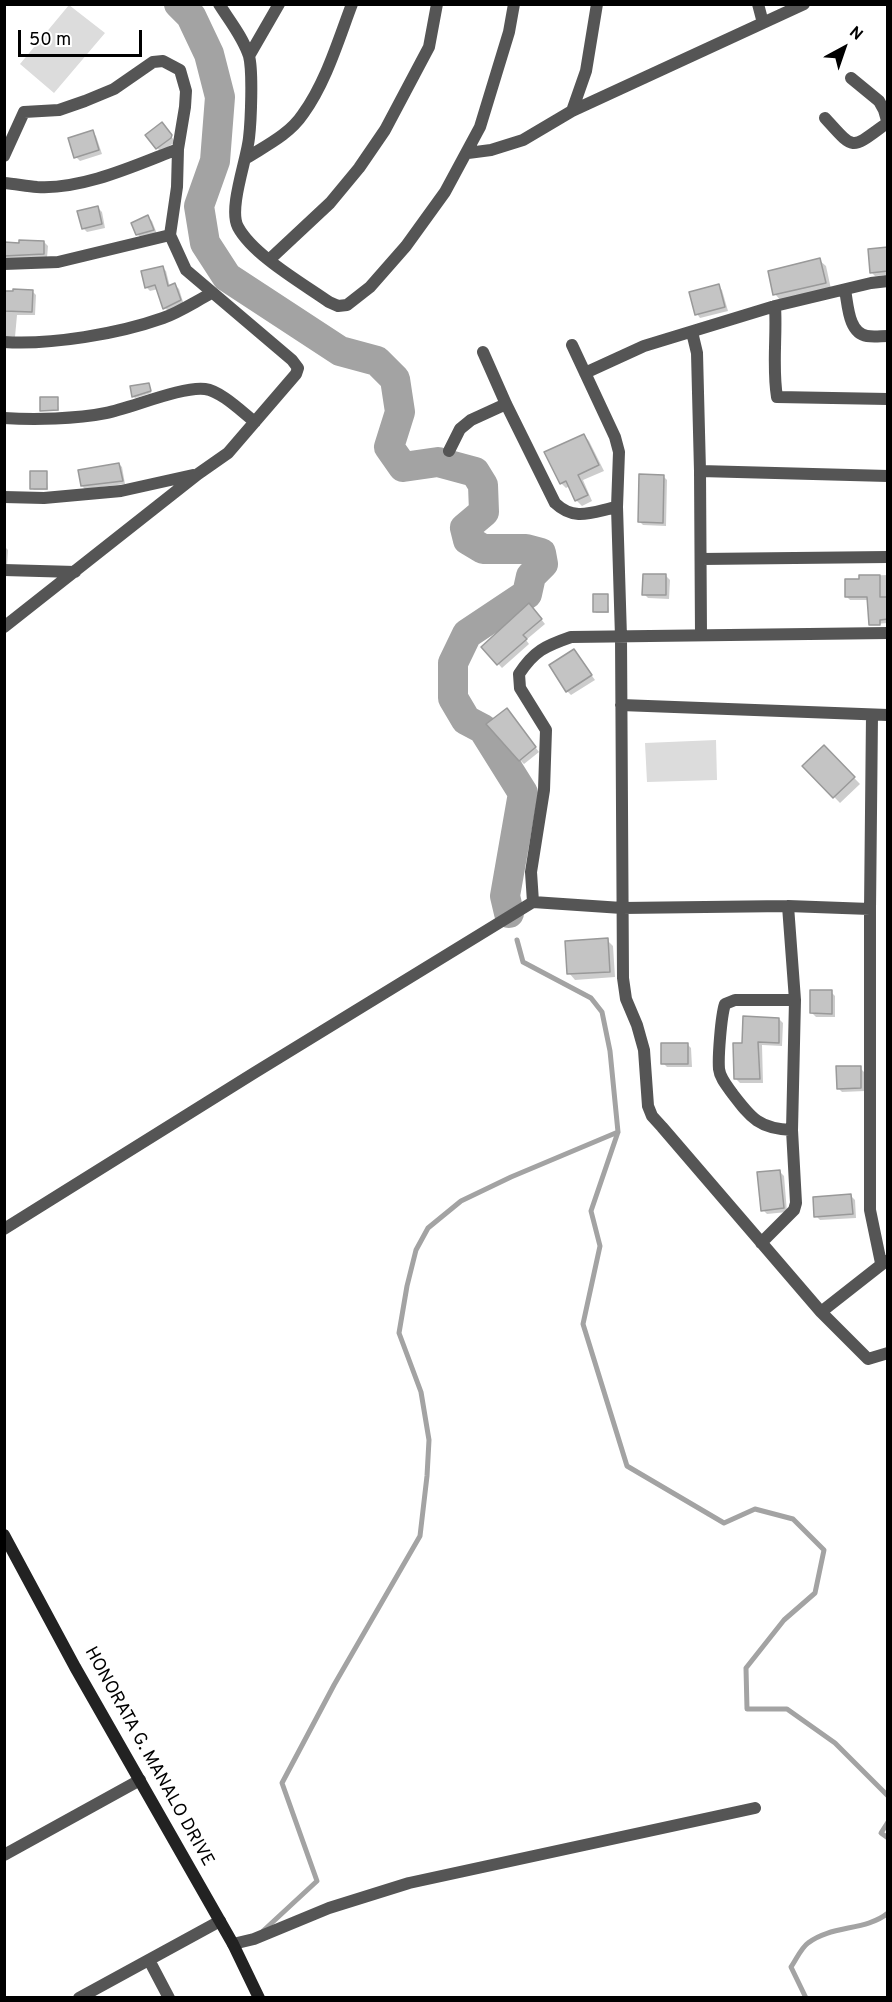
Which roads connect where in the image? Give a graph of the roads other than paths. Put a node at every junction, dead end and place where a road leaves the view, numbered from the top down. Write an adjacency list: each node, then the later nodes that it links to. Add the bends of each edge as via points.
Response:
1 (219, 4): 10 (street)
2 (279, 4): 10 (street)
3 (352, 4): 18 (street, via 303,115 282,136)
4 (437, 4): 21 (street, via 429,47 378,140 330,203)
5 (514, 4): 16 (street, via 480,127)
6 (597, 4): 12 (street, via 586,71)
7 (758, 4): 9 (street)
8 (804, 4): 9 (street)
9 (763, 23): 12 (street)
10 (249, 56): 18 (street, via 249,137)
11 (851, 78): 14 (street, via 879,101)
12 (572, 111): 16 (street, via 523,140)
13 (825, 118): 14 (street, via 846,142 854,144)
14 (887, 124)
15 (178, 150): 17 (street, via 186,91 180,70 163,61 153,62 114,89 76,104 59,110 24,112); 19 (street, via 112,174 64,186); 20 (street)
16 (468, 153): 21 (street, via 406,246 370,287 348,305 328,302)
17 (4, 156)
18 (245, 159): 21 (street, via 235,205 236,225)
19 (4, 183)
20 (170, 235): 22 (street, via 58,262); 25 (street, via 186,270)
21 (269, 260)
22 (4, 264)
23 (888, 281): 24 (street)
24 (845, 290): 26 (street); 28 (street, via 858,332)
25 (212, 293): 29 (street, via 164,318 123,329 40,343); 36 (street, via 298,368)
26 (775, 306): 27 (street); 33 (street, via 777,397)
27 (692, 332): 32 (street, via 644,346); 38 (street, via 697,353)
28 (888, 336)
29 (4, 342)
30 (572, 345): 32 (street)
31 (483, 352): 34 (street)
32 (585, 373): 42 (street, via 619,452)
33 (888, 399)
34 (506, 404): 37 (street, via 460,429); 42 (street, via 555,503 563,511 574,515)
35 (4, 418): 36 (street, via 31,420 105,413 204,389 215,392)
36 (255, 422): 39 (street, via 228,453)
37 (449, 451)
38 (700, 471): 40 (street); 44 (street)
39 (198, 474): 41 (street, via 122,491); 46 (street)
40 (888, 476)
41 (4, 498)
42 (617, 507): 50 (street)
43 (888, 557): 44 (street)
44 (701, 560): 49 (street)
45 (4, 570): 46 (street)
46 (75, 572): 47 (street)
47 (4, 627)
48 (888, 633): 49 (street)
49 (701, 634): 50 (street)
50 (621, 637): 51 (street); 54 (street, via 571,637 545,645 519,674 520,688 546,730 544,790 531,872)
51 (621, 705): 52 (street); 56 (street)
52 (872, 715): 53 (street); 57 (street)
53 (888, 715)
54 (533, 902): 56 (street); 60 (street)
55 (788, 906): 56 (street); 57 (street); 58 (street)
56 (622, 908): 61 (street, via 626,999 644,1050 645,1091 652,1116)
57 (870, 909): 62 (street, via 870,1210)
58 (795, 1000): 59 (street); 59 (street, via 735,1000 725,1004 719,1070 742,1107 759,1124 774,1130)
59 (792, 1130): 61 (street, via 796,1203 794,1210)
60 (4, 1229)
61 (761, 1243): 63 (street)
62 (884, 1262): 63 (street)
63 (821, 1312): 64 (street, via 868,1359)
64 (888, 1353)
65 (4, 1535): 66 (street, HONORATA G. MANALO DRIVE)
66 (140, 1780): 68 (street); 69 (street, HONORATA G. MANALO DRIVE)
67 (754, 1808): 70 (street, via 409,1883)
68 (4, 1855)
69 (219, 1921): 70 (street, HONORATA G. MANALO DRIVE); 71 (street)
70 (233, 1944): 74 (street, HONORATA G. MANALO DRIVE)
71 (149, 1959): 72 (street); 73 (street)
72 (79, 1998)
73 (169, 1998)
74 (259, 1998)

